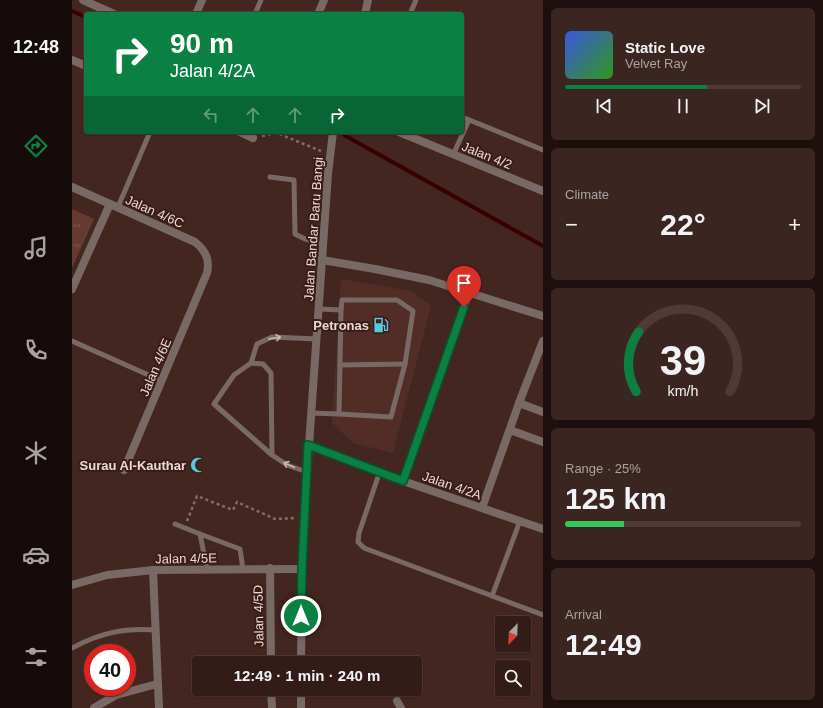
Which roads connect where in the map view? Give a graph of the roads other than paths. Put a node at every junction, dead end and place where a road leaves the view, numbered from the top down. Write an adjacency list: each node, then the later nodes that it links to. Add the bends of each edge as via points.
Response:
1 (82, 0): 7 (street)
2 (202, 0): 8 (street)
3 (261, 0): 9 (lane)
4 (324, 0): 10 (street)
5 (368, 0): 11 (street)
6 (416, 0): 12 (lane)
7 (109, 12)
8 (197, 12)
9 (256, 12)
10 (319, 12)
11 (365, 12)
12 (411, 12)
13 (72, 60): 14 (street)
14 (84, 65)
15 (464, 118): 16 (lane)
16 (469, 120): 17 (lane); 24 (lane)
17 (464, 131)
18 (149, 134): 30 (lane)
19 (244, 134): 23 (street)
20 (333, 134): 31 (street, Jalan Bandar Baru Bangi)
21 (404, 134): 25 (street, Jalan 4/2)
22 (463, 134): 25 (lane)
23 (253, 138)
24 (543, 150)
25 (453, 155): 28 (street, Jalan 4/2)
26 (270, 177): 31 (lane, via 294,180 295,234)
27 (72, 187): 29 (street, Jalan 4/6C)
28 (543, 191)
29 (110, 204): 30 (street, Jalan 4/6C); 34 (street)
30 (118, 207): 33 (street, Jalan 4/6C, via 202,247 209,265)
31 (323, 245): 32 (street, Jalan Bandar Baru Bangi)
32 (322, 260): 35 (street, via 429,280); 36 (street, Jalan Bandar Baru Bangi)
33 (207, 273): 45 (street, Jalan 4/6E)
34 (72, 289)
35 (469, 292): 38 (street); 57 (street)
36 (318, 309): 37 (lane); 39 (street, Jalan Bandar Baru Bangi)
37 (341, 310): 43 (lane, via 342,300 397,300 413,311); 44 (lane)
38 (543, 316)
39 (316, 338): 42 (lane, one-way to 39, via 257,344 272,337); 48 (street, Jalan Bandar Baru Bangi)
40 (72, 341): 45 (lane)
41 (543, 341): 46 (street)
42 (251, 363): 53 (lane, via 263,364 271,373); 53 (lane, via 234,375 214,404)
43 (404, 364): 44 (lane); 49 (lane, via 391,417)
44 (340, 365): 49 (lane)
45 (162, 381): 54 (street, Jalan 4/6E)
46 (519, 403): 47 (street); 50 (street)
47 (543, 412)
48 (311, 413): 49 (lane); 52 (street, Jalan Bandar Baru Bangi)
49 (339, 414)
50 (510, 430): 51 (street); 58 (street)
51 (543, 442)
52 (308, 445): 55 (street, Jalan 4/2A); 56 (street, Jalan Bandar Baru Bangi)
53 (272, 455): 56 (lane, one-way to 53, via 287,465)
54 (124, 470)
55 (380, 471): 57 (street, Jalan 4/2A); 69 (lane, via 358,542 364,548)
56 (307, 472): 66 (street, Jalan Bandar Baru Bangi)
57 (403, 481): 58 (street, Jalan 4/2A)
58 (482, 508): 59 (street, Jalan 4/2A)
59 (520, 521): 61 (street, Jalan 4/2A); 69 (lane)
60 (175, 524): 62 (lane)
61 (543, 529)
62 (200, 534): 64 (lane); 65 (lane, via 240,549)
63 (270, 568): 65 (street, Jalan 4/5E); 66 (street, Jalan 4/5E); 73 (street, Jalan 4/5D)
64 (207, 569): 65 (street, Jalan 4/5E); 67 (street, Jalan 4/5E)
65 (243, 569)
66 (302, 569): 74 (street, Jalan Bandar Baru Bangi)
67 (153, 570): 68 (street, Jalan 4/5E, via 107,575); 71 (street)
68 (72, 585)
69 (492, 596): 70 (lane)
70 (543, 615)
71 (155, 630): 72 (lane, via 117,630 89,639); 75 (street)
72 (72, 648)
73 (271, 656)
74 (301, 656)
75 (157, 684): 78 (street, via 116,695); 79 (street)
76 (271, 696): 80 (street)
77 (301, 696): 81 (street)
78 (94, 708)
79 (159, 708)
80 (272, 708)
81 (301, 708)

